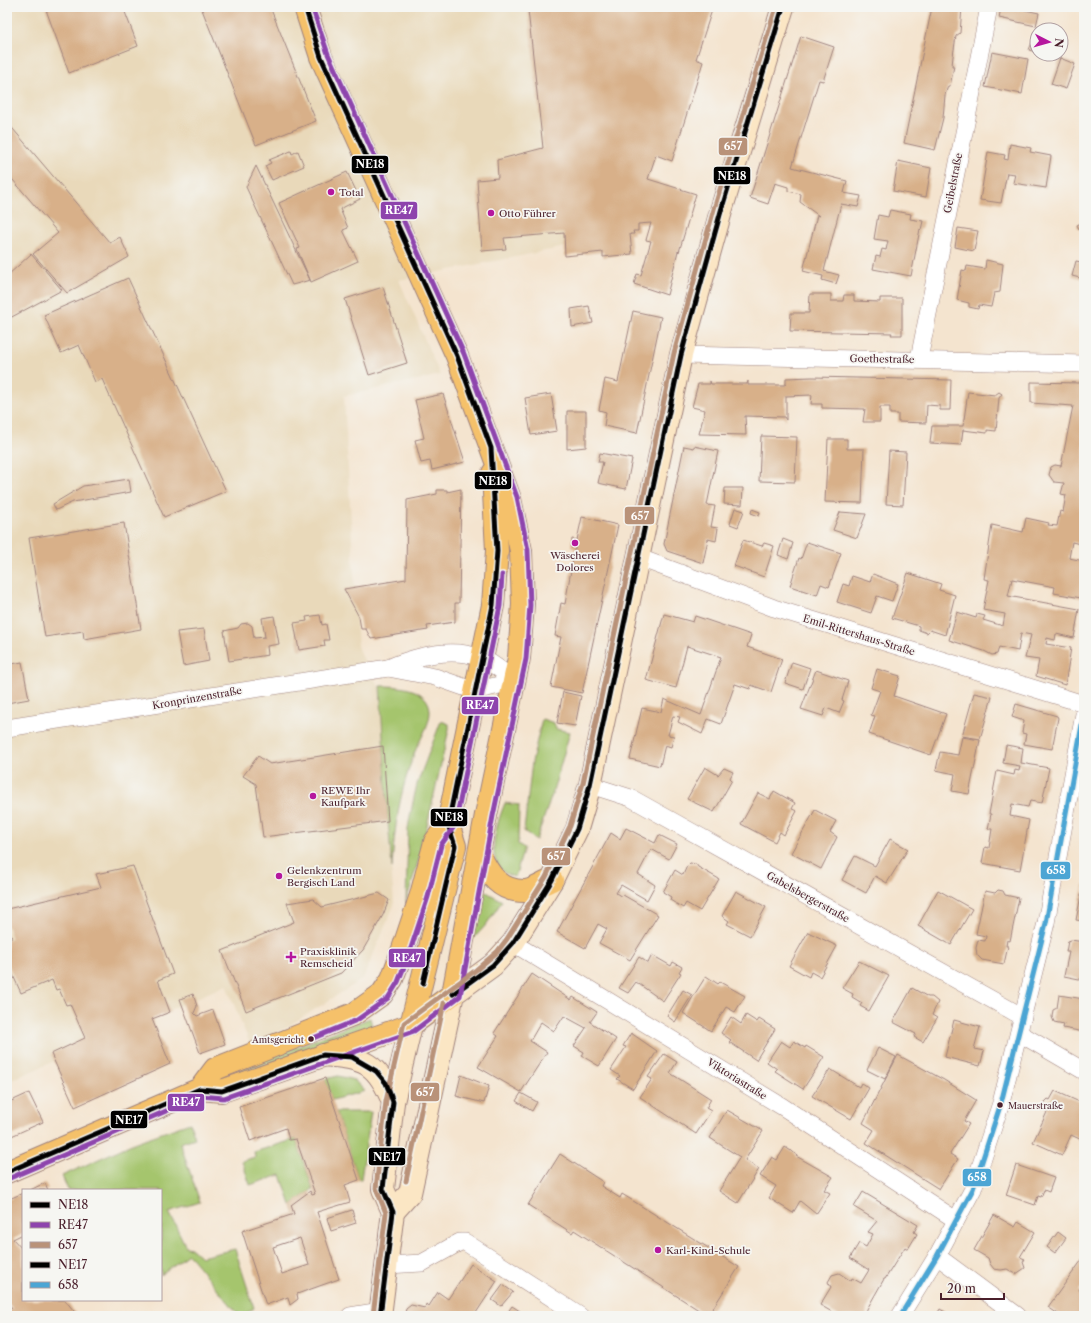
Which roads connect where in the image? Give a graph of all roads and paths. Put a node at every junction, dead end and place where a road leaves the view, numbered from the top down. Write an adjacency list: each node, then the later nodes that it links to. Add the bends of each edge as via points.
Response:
1 (305, 7): 7 (main road, via 321,57 454,348)
2 (783, 7): 4 (main road, via 720,211)
3 (989, 7): 5 (street, Geibelstraße)
4 (681, 355): 5 (street, Goethestraße); 8 (main road)
5 (919, 360): 6 (street, Goethestraße)
6 (1084, 364)
7 (492, 448): 9 (main road, via 497,551 493,605); 11 (main road, via 510,499 520,551 522,640)
8 (637, 557): 13 (street, Emil-Rittershaus-Straße, via 774,608); 16 (main road)
9 (482, 658): 10 (street, Kronprinzenstraße, via 450,653 410,658); 11 (street, Kronprinzenstraße); 12 (main road)
10 (388, 668): 12 (street, Kronprinzenstraße, via 429,676); 15 (street, Kronprinzenstraße)
11 (515, 681): 12 (street); 18 (main road, via 486,815)
12 (475, 691): 17 (main road)
13 (1084, 704)
14 (1084, 714): 25 (street, via 1046,924)
15 (7, 728)
16 (590, 785): 19 (main road, via 577,828); 25 (street, Gabelsbergerstraße, via 631,798)
17 (448, 824): 21 (main road, via 454,846); 22 (main road, via 435,842 399,962)
18 (480, 855): 19 (main road, via 489,874 500,884 515,890 527,891); 23 (main road)
19 (552, 880): 20 (main road)
20 (513, 943): 23 (main road, via 493,965); 32 (street, Viktoriastraße, via 783,1107)
21 (423, 983): 22 (main road); 23 (main road); 24 (main road)
22 (382, 994): 28 (main road, via 354,1014 215,1069)
23 (453, 994): 24 (main road); 31 (main road, via 410,1193)
24 (411, 1025): 26 (main road); 29 (main road)
25 (1021, 1025): 27 (street); 32 (street, via 1001,1102 973,1189)
26 (323, 1055): 28 (main road, via 222,1091); 29 (main road, via 352,1057 367,1064 386,1083)
27 (1084, 1071)
28 (200, 1089): 30 (main road)
29 (393, 1102): 31 (main road, via 383,1189)
30 (7, 1172)
31 (393, 1212): 34 (main road)
32 (956, 1220): 33 (street)
33 (936, 1256): 38 (street); 39 (street)
34 (387, 1265): 35 (main road); 37 (street, via 422,1263 460,1242 465,1242)
35 (380, 1314): 36 (street)
36 (350, 1316)
37 (580, 1316)
38 (900, 1316)
39 (1018, 1316)

